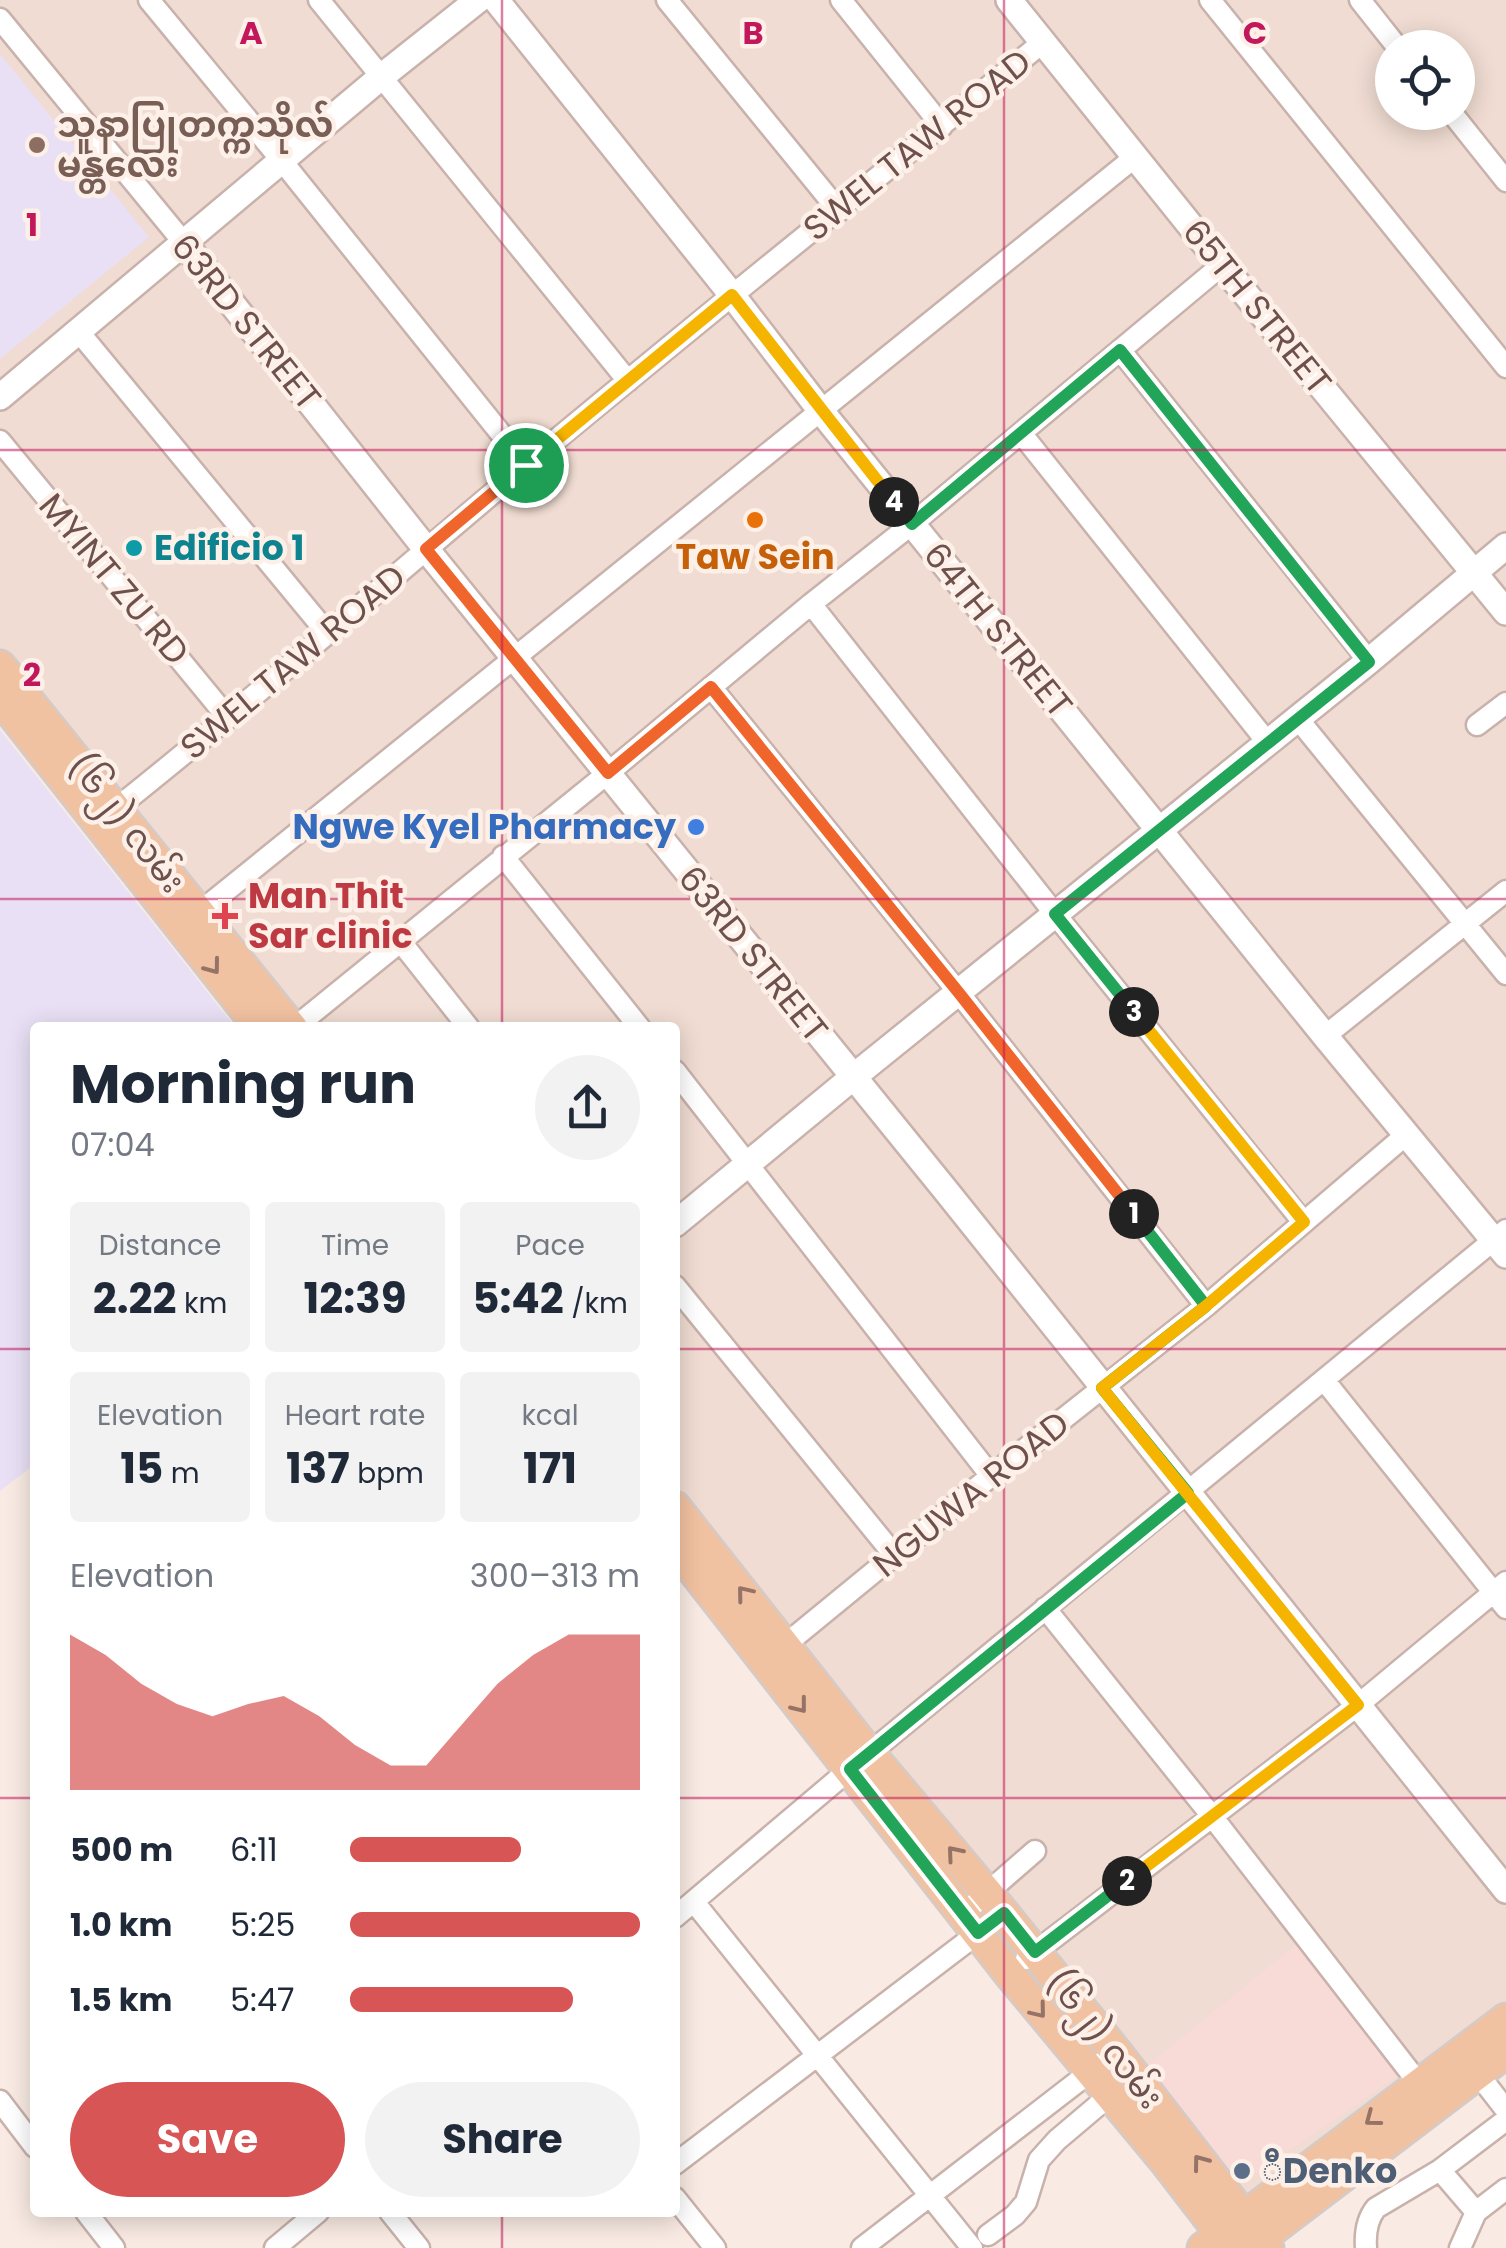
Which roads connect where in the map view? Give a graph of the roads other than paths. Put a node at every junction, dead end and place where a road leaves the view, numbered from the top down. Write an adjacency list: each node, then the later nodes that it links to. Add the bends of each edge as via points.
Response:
1 (149, 0): 17 (street)
2 (319, 0): 13 (street)
3 (478, 0): 13 (street)
4 (496, 0): 22 (street, 64TH STREET)
5 (667, 0): 19 (street)
6 (841, 0): 14 (street)
7 (1009, 0): 12 (street, 65TH STREET)
8 (1210, 0): 25 (street)
9 (1360, 0): 11 (street)
10 (0, 18): 20 (street, 63RD STREET)
11 (1384, 30)
12 (1043, 42): 14 (street, SWEL TAW ROAD); 16 (street, 65TH STREET)
13 (381, 77): 17 (street); 26 (street)
14 (942, 126): 19 (street, SWEL TAW ROAD)
15 (1465, 130): 18 (street)
16 (1135, 157): 21 (street, 65TH STREET); 28 (street)
17 (282, 160): 20 (street); 31 (street)
18 (1506, 181)
19 (839, 210): 22 (street, SWEL TAW ROAD)
20 (184, 243): 23 (street); 34 (street, 63RD STREET)
21 (1222, 266): 24 (street); 35 (street, 65TH STREET)
22 (732, 295): 26 (street, SWEL TAW ROAD); 28 (street, 64TH STREET)
23 (79, 332): 27 (street); 38 (street)
24 (1120, 350): 29 (street); 40 (street)
25 (1506, 367)
26 (628, 380): 31 (street, SWEL TAW ROAD)
27 (0, 397)
28 (821, 411): 32 (street, 64TH STREET); 39 (street)
29 (1021, 433): 32 (street); 48 (street)
30 (0, 441): 45 (street, MYINT ZU RD)
31 (526, 465): 34 (street, SWEL TAW ROAD)
32 (912, 524): 36 (street); 51 (street, 64TH STREET)
33 (1506, 546): 35 (street)
34 (426, 549): 38 (street, SWEL TAW ROAD); 39 (street, 63RD STREET)
35 (1474, 572): 37 (street, 65TH STREET); 40 (street)
36 (811, 604): 42 (street); 54 (street)
37 (1506, 612)
38 (328, 634): 45 (street, SWEL TAW ROAD)
39 (515, 659): 49 (street, 63RD STREET); 55 (street)
40 (1369, 662): 46 (street)
41 (0, 666): 50 (main road, (၆၂) လမ်း)
42 (711, 687): 49 (street); 59 (street)
43 (0, 698): 50 (main road, (၆၂) လမ်း)
44 (1506, 703): 47 (street)
45 (228, 718): 50 (street, SWEL TAW ROAD)
46 (1298, 719): 48 (street); 56 (street)
47 (1477, 725)
48 (1268, 743): 51 (street)
49 (608, 773): 52 (street); 67 (street, 63RD STREET)
50 (107, 816): 55 (main road, (၆၂) လမ်း)
51 (1159, 830): 54 (street); 65 (street, 64TH STREET)
52 (503, 856): 57 (street); 64 (street)
53 (1506, 891): 56 (street)
54 (1055, 914): 59 (street); 71 (street)
55 (190, 920): 60 (main road, (၆၂) လမ်း, one-way to 60); 61 (main road, (၆၂) လမ်း)
56 (1465, 924): 58 (street); 65 (street)
57 (401, 942): 62 (street); 63 (street)
58 (1506, 974)
59 (959, 993): 67 (street); 74 (street)
60 (256, 1022)
61 (287, 1022)
62 (301, 1022)
63 (464, 1022)
64 (635, 1022)
65 (1325, 1036): 68 (street, 64TH STREET)
66 (680, 1078): 69 (street)
67 (852, 1078): 69 (street); 76 (street, 63RD STREET)
68 (1407, 1134): 71 (street, NGUWA ROAD); 72 (street, 64TH STREET)
69 (748, 1163): 70 (street); 77 (street)
70 (680, 1220)
71 (1304, 1222): 74 (street, NGUWA ROAD)
72 (1502, 1242): 75 (street)
73 (680, 1292): 81 (street)
74 (1206, 1306): 76 (street, NGUWA ROAD)
75 (1324, 1380): 78 (street); 82 (street)
76 (1102, 1388): 77 (street, NGUWA ROAD); 78 (street, 63RD STREET)
77 (991, 1476): 81 (street, NGUWA ROAD)
78 (1188, 1493): 83 (street); 85 (street, 63RD STREET)
79 (680, 1514): 84 (main road, (၆၂) လမ်း, one-way to 79)
80 (680, 1552): 84 (main road, (၆၂) လမ်း)
81 (896, 1556): 84 (street, NGUWA ROAD)
82 (1502, 1594): 85 (street)
83 (1045, 1608): 86 (street); 87 (street)
84 (775, 1653): 86 (main road, (၆၂) လမ်း)
85 (1358, 1705): 87 (street); 89 (street, 63RD STREET)
86 (860, 1761): 90 (street); 91 (main road, (၆၂) လမ်း, one-way to 86); 93 (main road, (၆၂) လမ်း)
87 (1212, 1815): 94 (street); 102 (street)
88 (1036, 1851): 91 (street)
89 (1506, 1890)
90 (694, 1902): 92 (street); 99 (street)
91 (995, 1903): 93 (street); 94 (main road, (၆၂) လမ်း)
92 (680, 1913)
93 (971, 1923): 95 (main road, (၆၂) လမ်း); 99 (street)
94 (1035, 1952): 95 (street); 97 (main road, (၆၂) လမ်း)
95 (1008, 1972): 100 (main road, (၆၂) လမ်း, one-way to 100)
96 (1506, 2019): 102 (main road)
97 (1116, 2052): 100 (street); 116 (main road, (၆၂) လမ်း, one-way to 97)
98 (1506, 2052): 101 (main road)
99 (817, 2054): 107 (street); 110 (street)
100 (1090, 2072): 103 (main road, (၆၂) လမ်း); 110 (street)
101 (1478, 2074): 102 (main road); 105 (street)
102 (1428, 2095): 116 (main road)
103 (1110, 2096): 116 (main road, (၆၂) လမ်း); 117 (street, via 1057,2140 1040,2160 1026,2202)
104 (0, 2102): 106 (street)
105 (1505, 2119): 108 (street)
106 (30, 2140)
107 (680, 2160)
108 (1440, 2170): 112 (street); 123 (street, via 1376,2208)
109 (1506, 2189): 112 (street)
110 (930, 2196): 117 (street); 122 (street)
111 (680, 2205): 118 (street)
112 (1476, 2212): 124 (street)
113 (90, 2217): 119 (street)
114 (312, 2217): 120 (street)
115 (394, 2217): 121 (street)
116 (1239, 2240)
117 (980, 2242)
118 (709, 2246)
119 (114, 2248)
120 (275, 2248)
121 (419, 2248)
122 (862, 2248)
123 (1366, 2248)
124 (1460, 2248)

